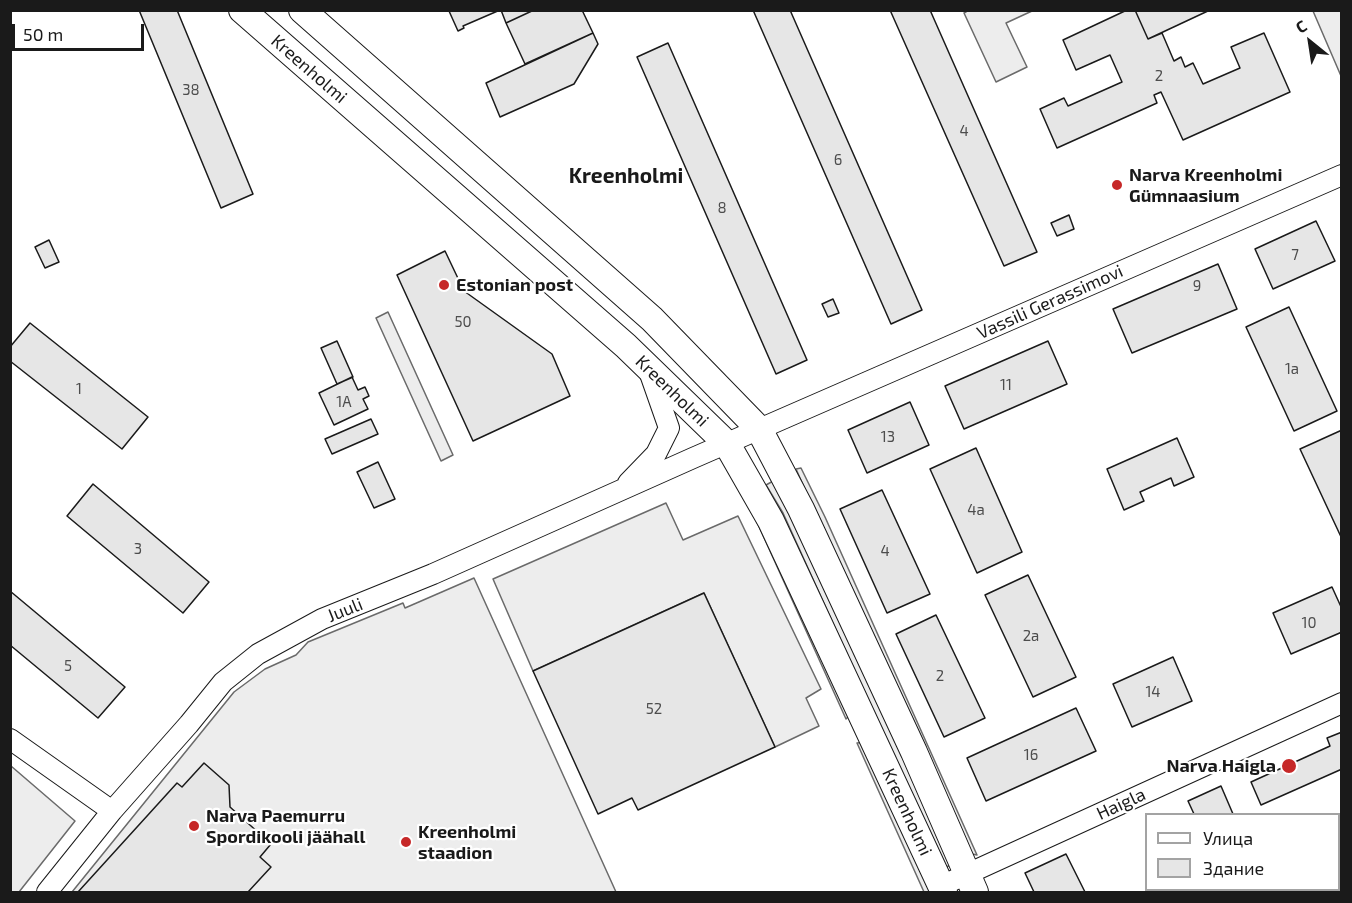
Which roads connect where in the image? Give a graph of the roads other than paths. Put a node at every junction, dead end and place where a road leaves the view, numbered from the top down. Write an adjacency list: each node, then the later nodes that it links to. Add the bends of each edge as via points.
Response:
1 (242, 10): 4 (main road, Kreenholmi)
2 (302, 10): 3 (main road, Kreenholmi)
3 (450, 141): 4 (main road); 7 (main road, Kreenholmi, via 652,319)
4 (425, 170): 6 (main road, Kreenholmi)
5 (1341, 175): 7 (street, Vassili Gerassimovi)
6 (647, 367): 8 (main road, Kreenholmi); 9 (street, via 669,428 656,454)
7 (759, 429): 8 (street, Vassili Gerassimovi); 13 (main road, Kreenholmi, via 811,530)
8 (726, 444): 9 (street, Juuli); 14 (main road, Kreenholmi, via 771,521)
9 (620, 491): 12 (street, Juuli, via 322,619 258,654 223,682)
10 (1341, 704): 13 (street, Haigla)
11 (10, 739): 12 (street)
12 (112, 812): 15 (street, Juuli)
13 (971, 883): 14 (street, Haigla)
14 (943, 889)
15 (47, 892)

